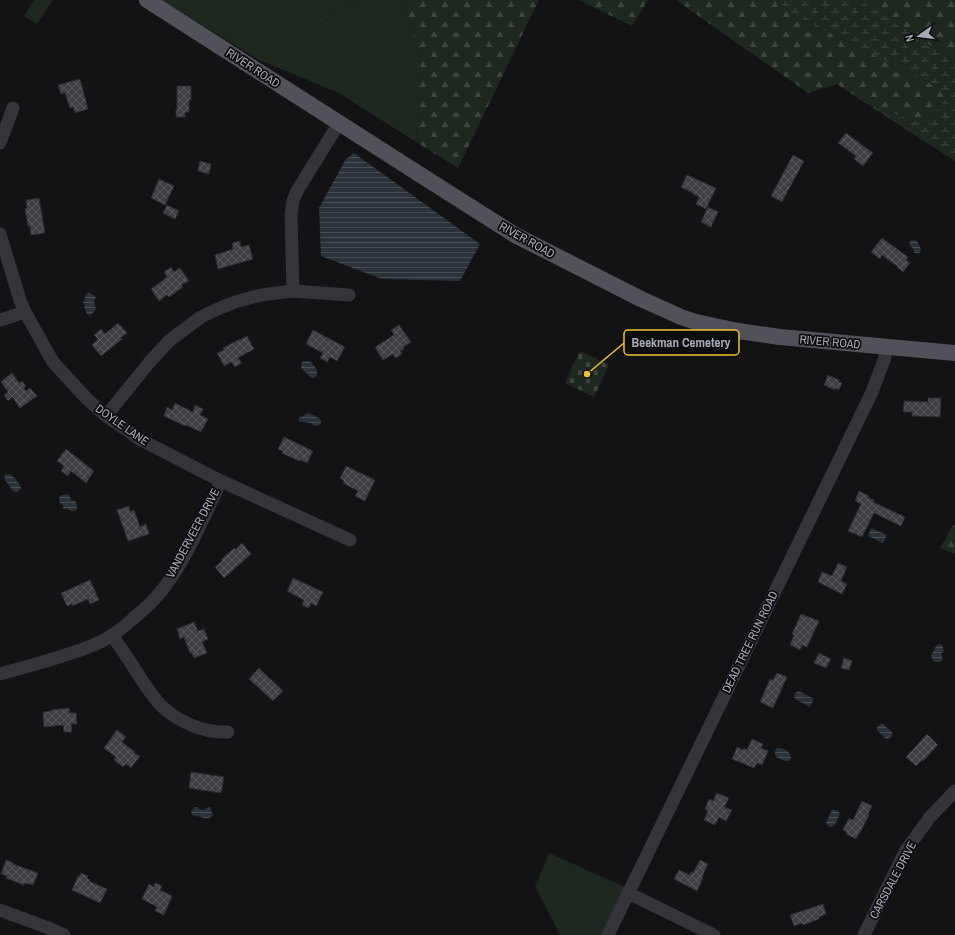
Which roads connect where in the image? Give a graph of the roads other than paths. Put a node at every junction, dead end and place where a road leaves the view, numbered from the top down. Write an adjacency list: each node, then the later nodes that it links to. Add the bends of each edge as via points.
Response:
1 (147, 0): 3 (main road, RIVER ROAD)
2 (14, 108): 4 (street)
3 (339, 123): 6 (street, via 293,201); 10 (main road, RIVER ROAD, via 516,235 681,317 738,331)
4 (0, 143)
5 (0, 234): 8 (street, DOYLE LANE)
6 (293, 291): 7 (street); 12 (street, via 238,301 201,318 164,347)
7 (349, 295)
8 (25, 312): 9 (street); 12 (street, DOYLE LANE, via 53,362)
9 (0, 320)
10 (887, 347): 11 (main road, RIVER ROAD); 19 (street, DEAD TREE RUN ROAD, via 872,392)
11 (955, 353)
12 (106, 416): 13 (street, DOYLE LANE, via 141,440)
13 (221, 481): 14 (street, DOYLE LANE); 15 (street, VANDERVEER DRIVE, via 190,545 162,591)
14 (350, 540)
15 (112, 635): 16 (street, VANDERVEER DRIVE, via 97,644 53,660); 17 (street, via 165,710 198,728 217,733)
16 (0, 674)
17 (228, 732)
18 (955, 791): 24 (street, CARSDALE DRIVE, via 930,817 906,850)
19 (628, 893): 22 (street, DEAD TREE RUN ROAD); 23 (street)
20 (0, 910): 21 (street)
21 (64, 935)
22 (608, 935)
23 (714, 935)
24 (864, 935)

